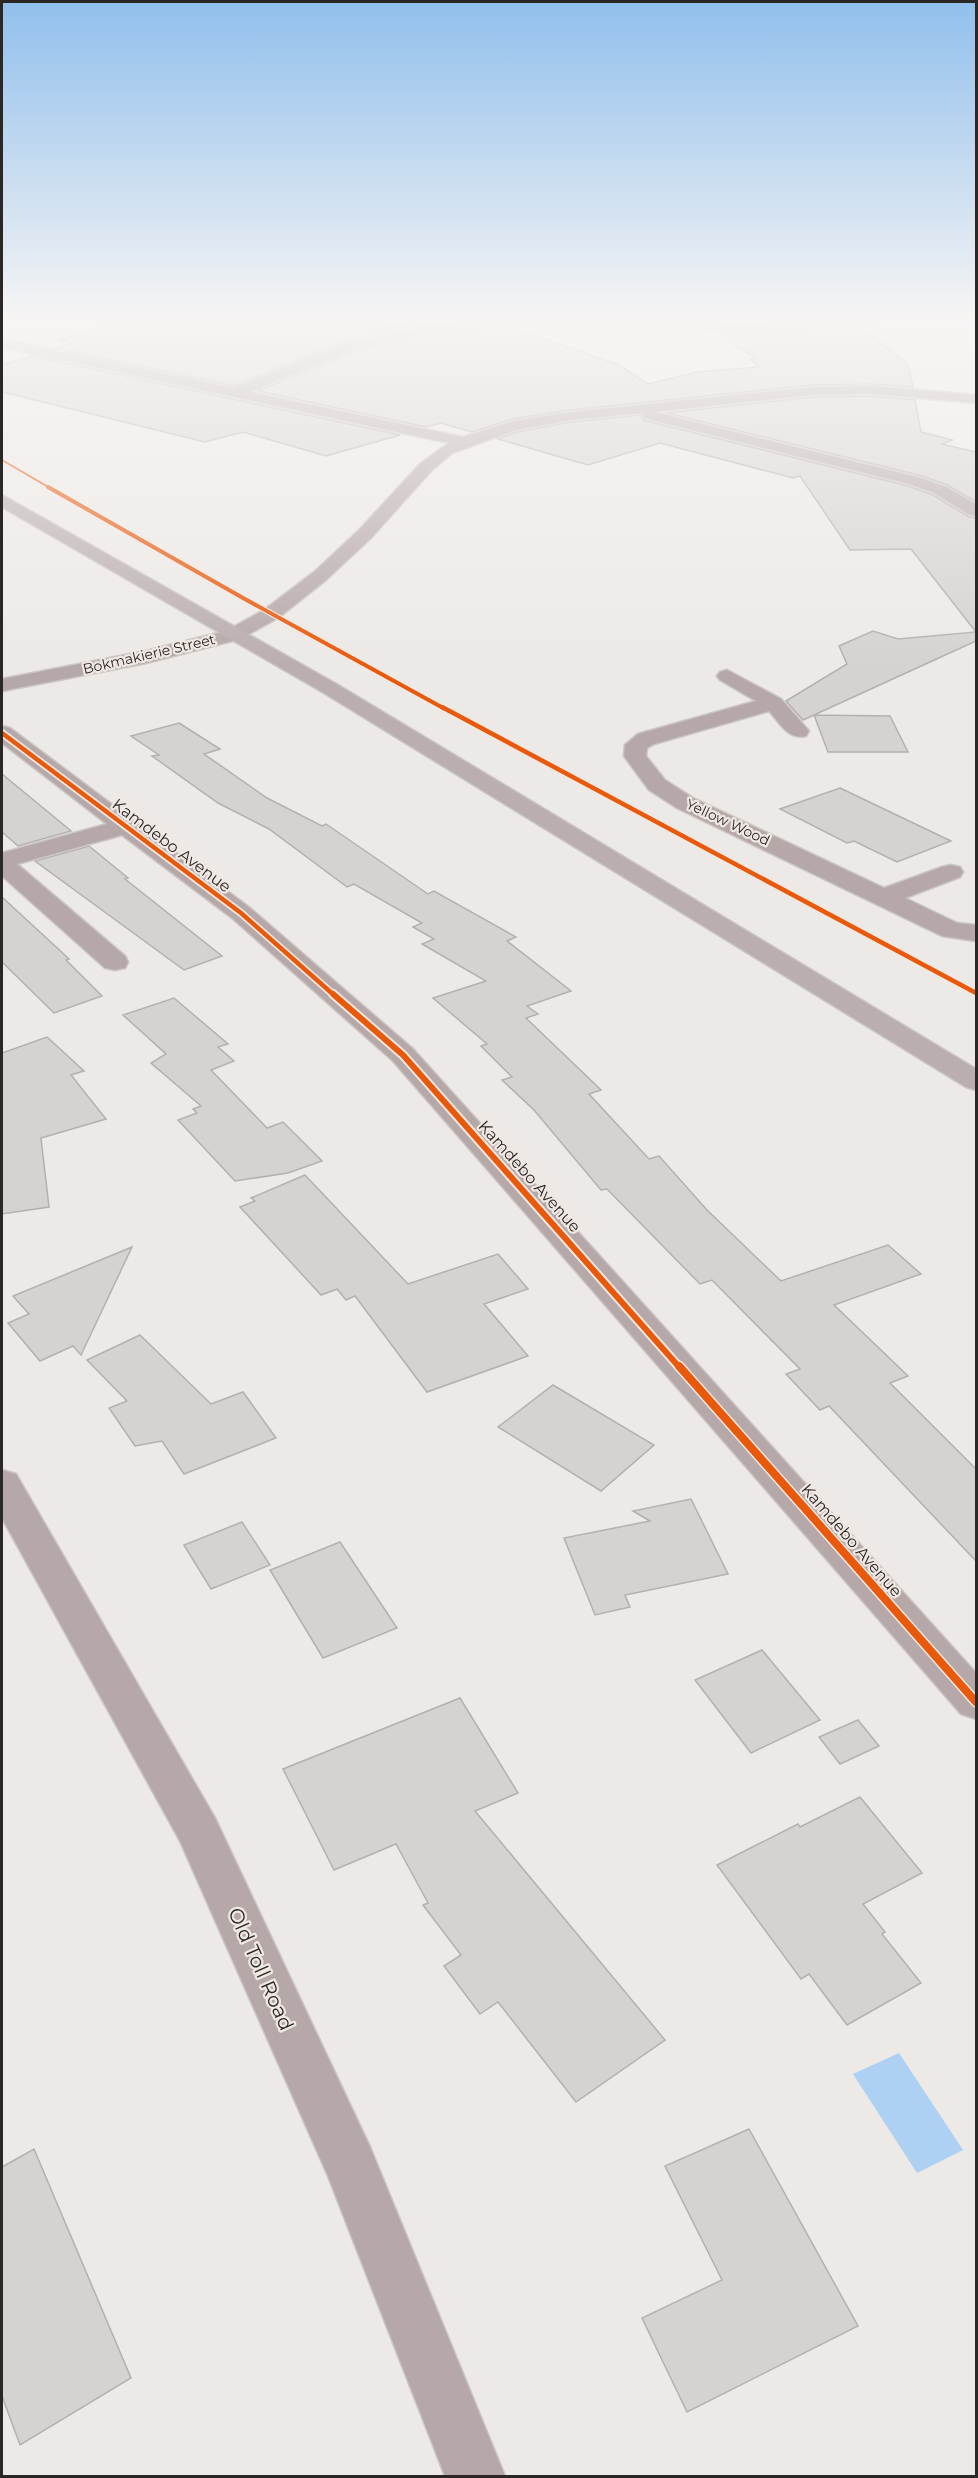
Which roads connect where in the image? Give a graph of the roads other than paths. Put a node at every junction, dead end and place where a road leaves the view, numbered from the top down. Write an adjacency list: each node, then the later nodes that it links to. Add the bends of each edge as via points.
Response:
1 (420, 433): 4 (street)
2 (497, 433): 4 (street, Bokmakierie Street)
3 (721, 433): 6 (street, via 915,481)
4 (464, 442): 7 (street, Bokmakierie Street, via 426,467 320,576 271,614)
5 (2, 500): 7 (highway)
6 (976, 512)
7 (233, 635): 9 (street, Bokmakierie Street, via 146,657); 19 (highway, via 331,689)
8 (727, 676): 10 (street)
9 (2, 685)
10 (774, 703): 11 (street); 16 (street, Yellow Wood, via 646,739 636,746 635,756 657,785 685,803)
11 (798, 731)
12 (2, 733): 13 (street, Kamdebo Avenue)
13 (125, 826): 14 (street); 21 (street, Kamdebo Avenue, via 241,912 403,1055)
14 (2, 861): 18 (street)
15 (951, 872): 16 (street)
16 (885, 897): 17 (street, Yellow Wood, via 951,930)
17 (976, 933)
18 (115, 962)
19 (976, 1081)
20 (2, 1484): 22 (street, Old Toll Road, via 199,1832 351,2166)
21 (976, 1702)
22 (475, 2476)

